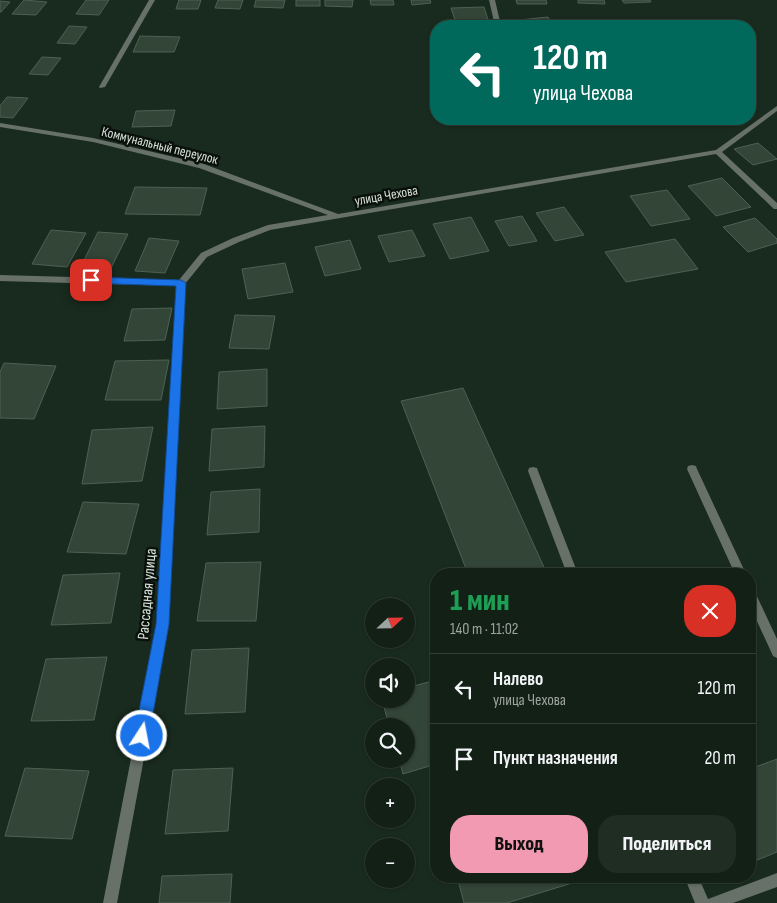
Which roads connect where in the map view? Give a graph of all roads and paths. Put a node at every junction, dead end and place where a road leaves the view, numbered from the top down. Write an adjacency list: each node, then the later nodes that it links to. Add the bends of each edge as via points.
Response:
1 (152, 0): 4 (street)
2 (492, 0): 3 (street)
3 (497, 20)
4 (102, 87)
5 (777, 108): 6 (street, улица Чехова)
6 (756, 124)
7 (0, 125): 11 (street, Коммунальный переулок, via 93,140 201,166)
8 (754, 125): 9 (street, улица Чехова)
9 (718, 152): 10 (street); 11 (street, улица Чехова)
10 (777, 207)
11 (338, 217): 13 (street, улица Чехова, via 268,228 236,240 204,255)
12 (0, 278): 13 (street)
13 (181, 283): 22 (street, Рассадная улица, via 163,624)
14 (692, 469): 17 (street)
15 (533, 471): 16 (street)
16 (571, 568)
17 (738, 568)
18 (756, 607): 19 (street)
19 (777, 652)
20 (777, 880): 24 (street)
21 (694, 883): 23 (street)
22 (110, 903)
23 (702, 903)
24 (713, 903)

